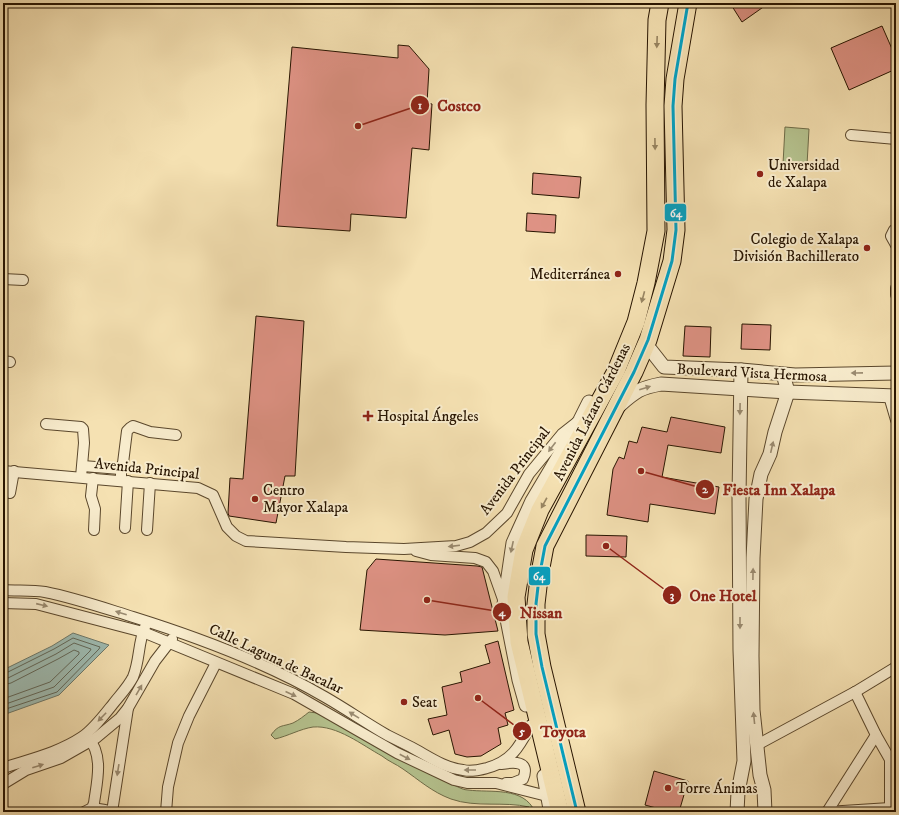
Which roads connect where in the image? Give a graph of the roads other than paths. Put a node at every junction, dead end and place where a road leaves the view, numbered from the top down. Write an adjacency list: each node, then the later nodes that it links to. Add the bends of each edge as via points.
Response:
1 (660, 3): 13 (highway, Avenida Lázaro Cárdenas, one-way to 13, via 654,105 656,231 636,322)
2 (688, 3): 11 (highway, Avenida Lázaro Cárdenas, via 673,106 676,230 672,261)
3 (851, 135): 4 (street)
4 (896, 139)
5 (896, 229): 6 (street, via 891,236)
6 (896, 245)
7 (3, 279): 8 (street)
8 (23, 280)
9 (896, 288): 10 (street)
10 (896, 295)
11 (646, 344): 12 (street, Boulevard Vista Hermosa, via 664,367); 20 (highway, Avenida Lázaro Cárdenas)
12 (741, 370): 15 (street, Boulevard Vista Hermosa); 16 (street)
13 (616, 371): 19 (highway); 68 (highway, Avenida Lázaro Cárdenas, one-way to 68, via 540,510 524,550 516,597 519,642)
14 (896, 373): 15 (street, Boulevard Vista Hermosa, one-way to 15)
15 (783, 374): 17 (street)
16 (740, 388): 17 (street, Boulevard Vista Hermosa); 20 (street, Boulevard Vista Hermosa, one-way to 16, via 644,387 661,384); 61 (street, one-way to 61, via 740,650)
17 (788, 392): 18 (street, Boulevard Vista Hermosa); 59 (street, one-way to 17, via 753,710 752,656 756,499)
18 (892, 396): 22 (street)
19 (589, 402): 21 (street, Avenida Lázaro Cárdenas)
20 (614, 411): 74 (highway, Avenida Lázaro Cárdenas, via 545,546 536,604 536,634 542,667)
21 (580, 420): 37 (street, Avenida Principal, one-way to 37, via 562,434 529,474 507,513); 42 (street, Avenida Lázaro Cárdenas, one-way to 42, via 532,501 512,543)
22 (896, 420)
23 (46, 424): 25 (street, via 81,426 84,443)
24 (176, 435): 26 (street, via 150,432 133,426 127,431)
25 (83, 466): 26 (street); 29 (street)
26 (120, 469): 31 (street)
27 (3, 470): 28 (street, Avenida Principal)
28 (14, 472): 29 (street, Avenida Principal); 33 (street)
29 (81, 477): 30 (street, Avenida Principal)
30 (93, 478): 31 (street, Avenida Principal); 35 (street, via 91,496 95,509)
31 (124, 481): 32 (street, Avenida Principal); 34 (street)
32 (150, 483): 36 (street); 38 (street, Avenida Principal, via 198,488 213,494 227,527 246,541)
33 (10, 494)
34 (125, 528)
35 (94, 530)
36 (147, 530)
37 (480, 537): 38 (street, Avenida Principal, one-way to 38, via 456,546); 39 (street, via 476,542 476,554)
38 (404, 548): 39 (street, Avenida Principal, via 431,555)
39 (480, 559): 42 (street, via 493,571)
40 (3, 590): 43 (street, Calle Laguna de Bacalar, one-way to 40, via 44,592)
41 (3, 603): 44 (street, Calle Laguna de Bacalar, one-way to 44, via 36,604)
42 (504, 604): 56 (street, Avenida Lázaro Cárdenas)
43 (148, 622): 44 (street); 45 (street, Calle Laguna de Bacalar)
44 (142, 632): 46 (street, Calle Laguna de Bacalar); 53 (street, via 138,663)
45 (179, 632): 46 (street); 47 (street, Calle Laguna de Bacalar)
46 (169, 643): 48 (street, Calle Laguna de Bacalar); 55 (street, one-way to 46, via 155,661)
47 (211, 644): 48 (street); 49 (street, Calle Laguna de Bacalar)
48 (205, 658): 50 (street, Calle Laguna de Bacalar)
49 (246, 659): 52 (street); 62 (street, Calle Laguna de Bacalar, one-way to 49, via 474,771 451,768 388,736 323,695)
50 (216, 663): 52 (street, Calle Laguna de Bacalar); 73 (street, via 178,743 168,787)
51 (896, 667): 54 (street)
52 (241, 673): 66 (street, Calle Laguna de Bacalar, one-way to 66, via 294,694 397,753 454,780 467,783)
53 (124, 691): 55 (street); 58 (street, one-way to 58)
54 (855, 692): 57 (street); 59 (street)
55 (128, 708): 58 (street, via 120,718); 72 (street, one-way to 72)
56 (531, 725): 62 (street, Calle Laguna de Bacalar, via 512,754); 68 (street, Avenida Lázaro Cárdenas)
57 (876, 734): 60 (street); 77 (street)
58 (88, 738): 63 (street); 67 (street, one-way to 58, via 26,770 61,758); 69 (street, via 97,754 99,766 94,803)
59 (757, 745): 65 (street)
60 (890, 760): 64 (street); 70 (street)
61 (744, 761): 65 (street, via 754,765); 75 (street)
62 (498, 765): 66 (street, via 518,762 526,773 523,779 514,783)
63 (3, 768)
64 (896, 770)
65 (760, 775): 76 (street)
66 (496, 783): 68 (street, Calle Laguna de Bacalar)
67 (3, 784)
68 (552, 807)
69 (88, 810): 71 (street)
70 (890, 810): 77 (street)
71 (106, 812)
72 (112, 812)
73 (166, 812)
74 (577, 812)
75 (737, 812)
76 (765, 812)
77 (827, 812)

